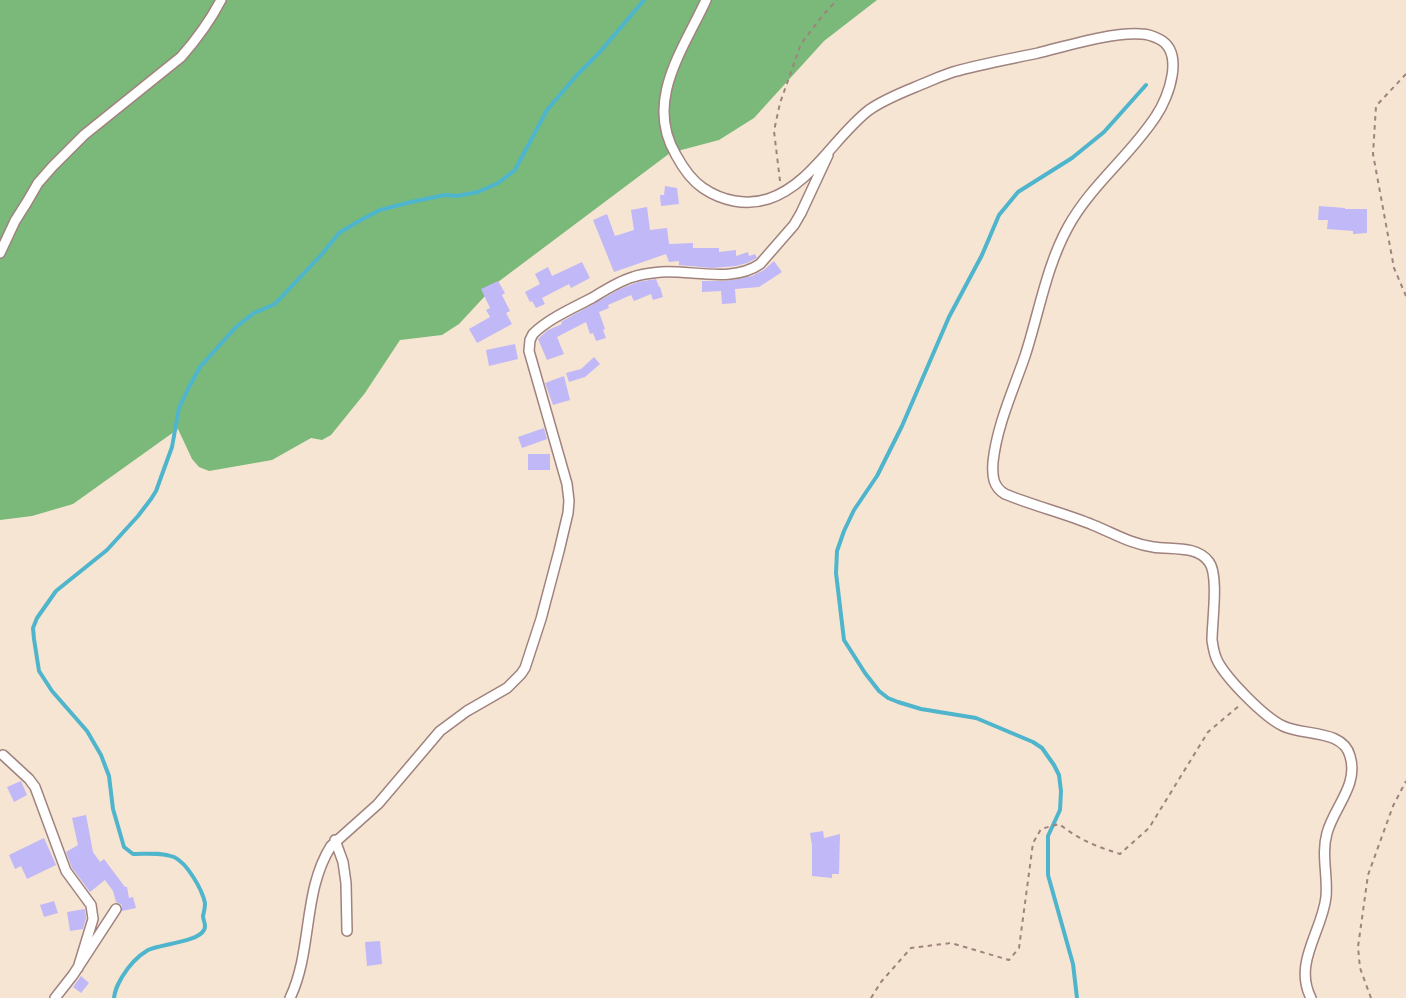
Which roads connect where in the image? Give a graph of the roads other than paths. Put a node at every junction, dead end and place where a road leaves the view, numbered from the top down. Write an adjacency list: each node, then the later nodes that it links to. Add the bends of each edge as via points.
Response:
1 (221, 0): 4 (street, via 181,57 84,135 38,183)
2 (706, 0): 3 (street, via 674,64 663,108 667,138 688,175 706,191 738,202 753,202 782,193 797,183)
3 (830, 150): 6 (street, via 794,225 755,268 732,273 659,272 633,277 533,334 529,351 569,501 541,620 525,668 507,688 440,731 378,804); 12 (street, via 870,110 952,72 1116,36 1145,34 1167,45 1173,66 1158,114 1085,201 1060,243 996,442 993,473 996,487 1005,494 1142,545 1188,550 1206,558 1214,576 1213,650 1222,668 1249,698 1282,725 1325,735 1350,753 1348,788 1332,819 1325,844 1325,902 1305,965)
4 (0, 253)
5 (3, 755): 9 (street, via 35,787 66,871 91,905 93,919)
6 (335, 840): 8 (street, via 345,877); 11 (street, via 318,876 297,981)
7 (116, 909): 9 (street)
8 (347, 931)
9 (78, 968): 10 (street)
10 (55, 998)
11 (290, 998)
12 (1311, 998)

